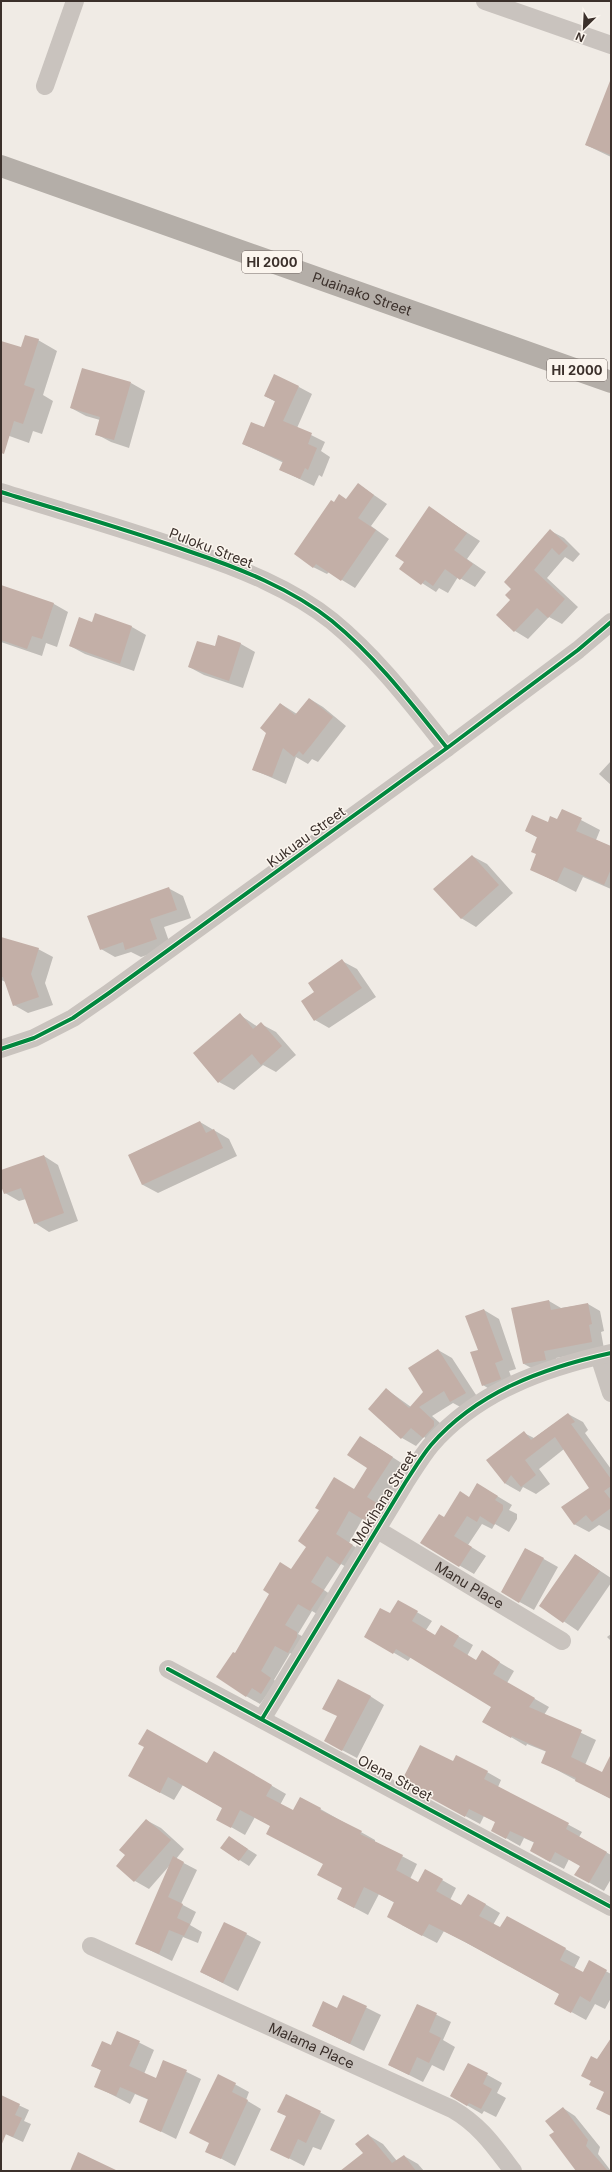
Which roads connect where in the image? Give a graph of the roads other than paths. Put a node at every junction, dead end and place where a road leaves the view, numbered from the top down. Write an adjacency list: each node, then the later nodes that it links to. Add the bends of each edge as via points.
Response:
1 (75, 1): 4 (street)
2 (485, 1): 3 (street)
3 (611, 45)
4 (45, 86)
5 (1, 166): 6 (highway, Puainako Street / HI 2000)
6 (611, 382)
7 (1, 492): 9 (street, Puloku Street, via 158,540 277,586 331,620 378,663)
8 (611, 622): 9 (street, Kukuau Street, via 578,650)
9 (447, 748): 10 (street, Kukuau Street, via 73,1018 34,1038)
10 (1, 1049)
11 (605, 1355): 12 (street); 13 (street, Mokihana Street, via 543,1372 501,1389 463,1414 430,1446)
12 (611, 1393)
13 (376, 1529): 14 (street, Manu Place); 16 (street, Mokihana Street)
14 (562, 1641)
15 (168, 1669): 16 (street, Olena Street)
16 (262, 1719): 17 (street, Olena Street)
17 (611, 1907)
18 (91, 1946): 19 (street, Malama Place, via 469,2118)
19 (513, 2171)

